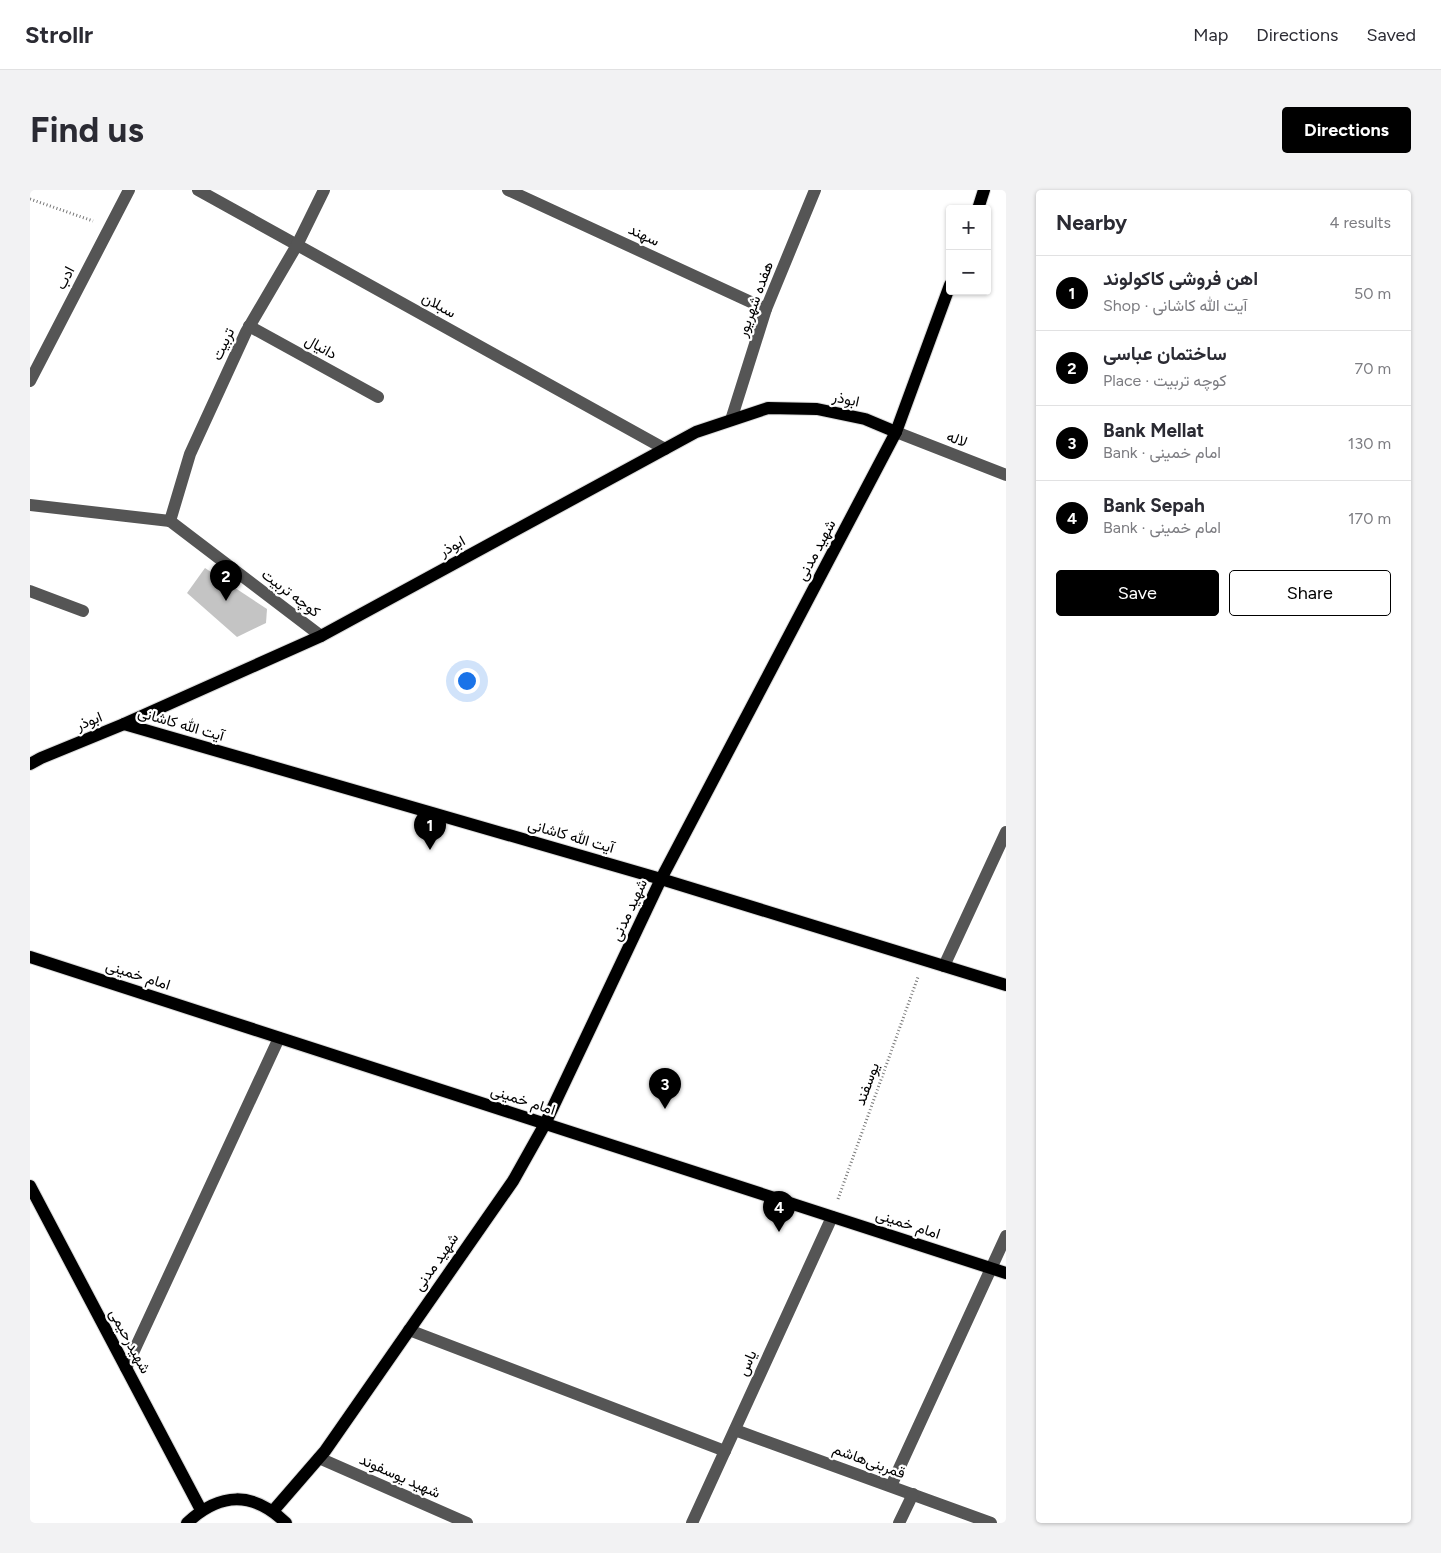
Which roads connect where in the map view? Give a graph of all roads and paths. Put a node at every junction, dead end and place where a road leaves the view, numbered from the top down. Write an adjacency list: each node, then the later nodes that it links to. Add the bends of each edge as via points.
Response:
1 (129, 190): 9 (street, ادب)
2 (198, 190): 10 (street, سبلان)
3 (324, 190): 10 (street, تربیت)
4 (508, 190): 12 (street, سهند)
5 (815, 190): 12 (street, هفده شهریور)
6 (984, 190): 8 (main road)
7 (30, 199): 9 (path)
8 (979, 205)
9 (110, 227): 14 (street, ادب)
10 (297, 245): 13 (street, تربیت); 18 (street, سبلان)
11 (946, 295): 17 (main road, شهید مدنی)
12 (766, 309): 16 (street, هفده شهریور)
13 (250, 326): 15 (street, دانیال); 21 (street, تربیت, via 190,454)
14 (30, 381)
15 (378, 398)
16 (731, 420): 17 (main road, ابوذر, via 768,408 816,409 865,419); 18 (main road, ابوذر, via 696,432)
17 (896, 432): 19 (street, لاله); 28 (main road, شهید مدنی)
18 (665, 449): 24 (main road, ابوذر)
19 (1006, 475)
20 (30, 506): 21 (street)
21 (170, 520): 24 (street, کوچه تربیت)
22 (30, 591): 23 (street)
23 (83, 611)
24 (321, 636): 25 (main road, ابوذر)
25 (124, 724): 26 (main road, ابوذر); 28 (main road, آیت الله کاشانی)
26 (30, 764)
27 (1006, 832): 31 (street)
28 (661, 878): 30 (main road, آیت الله کاشانی); 34 (main road, شهید مدنی)
29 (30, 958): 33 (main road, امام خمینی)
30 (924, 960): 31 (main road, آیت الله کاشانی); 36 (path, یوسفند)
31 (944, 966): 32 (main road, آیت الله کاشانی)
32 (1006, 986)
33 (279, 1038): 34 (main road, امام خمینی); 41 (street)
34 (545, 1124): 36 (main road, امام خمینی); 40 (main road, شهید مدنی, via 513,1181)
35 (30, 1186): 41 (main road, شهیدرحیمی)
36 (832, 1216): 38 (main road, امام خمینی); 42 (street, یاس)
37 (1006, 1236): 38 (street)
38 (992, 1268): 39 (main road, امام خمینی); 45 (street)
39 (1006, 1273)
40 (409, 1330): 43 (street); 44 (main road, شهید مدنی)
41 (126, 1368): 47 (main road, شهیدرحیمی)
42 (735, 1430): 43 (street, یاس); 45 (street, قمربنی‌هاشم)
43 (725, 1451): 52 (street, یاس)
44 (319, 1458): 48 (main road, شهید مدنی); 51 (street, شهید یوسفوند)
45 (891, 1486): 46 (street, قمربنی‌هاشم)
46 (913, 1494): 53 (street); 54 (street, قمربنی‌هاشم)
47 (201, 1510): 48 (main road, via 218,1502 237,1500 256,1502); 49 (main road)
48 (273, 1511): 50 (main road)
49 (187, 1523)
50 (286, 1523)
51 (467, 1523)
52 (692, 1523)
53 (899, 1523)
54 (991, 1523)

